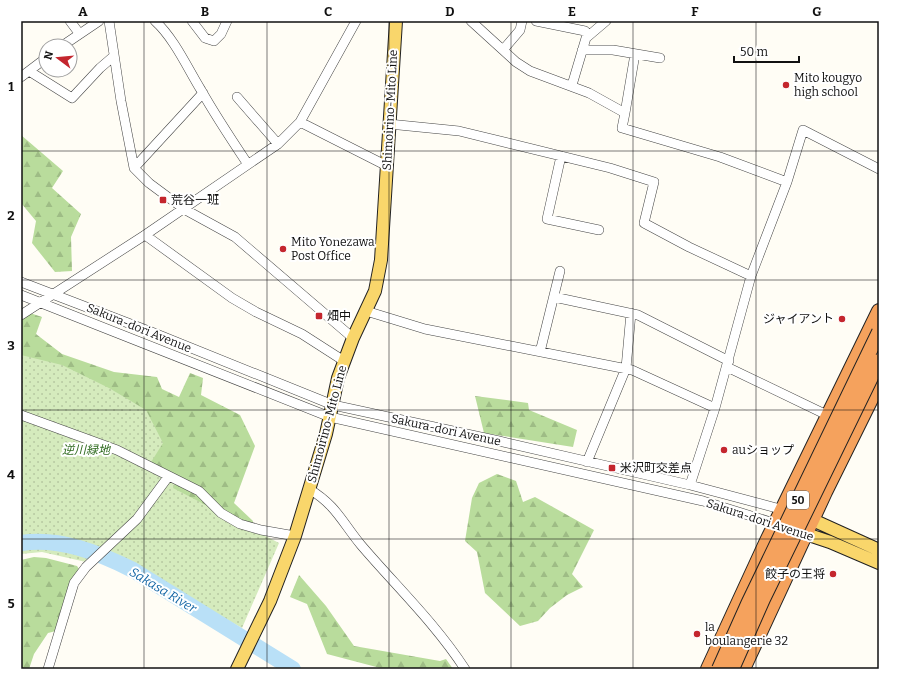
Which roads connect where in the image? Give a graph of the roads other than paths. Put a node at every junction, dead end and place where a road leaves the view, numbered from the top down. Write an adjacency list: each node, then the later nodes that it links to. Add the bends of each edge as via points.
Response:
1 (70, 21): 13 (street)
2 (99, 21): 13 (street)
3 (109, 21): 19 (street)
4 (155, 21): 25 (street, via 174,45)
5 (192, 21): 6 (street, via 205,38 214,41 221,34)
6 (227, 21)
7 (356, 21): 28 (street)
8 (396, 21): 29 (main road, Shimoirino-Mito Line)
9 (471, 21): 16 (street)
10 (522, 21): 16 (street, via 520,30)
11 (536, 21): 14 (street, via 585,31)
12 (606, 21): 14 (street)
13 (79, 33): 15 (street)
14 (589, 35): 17 (street)
15 (72, 38)
16 (503, 50): 24 (street, via 530,71)
17 (582, 50): 18 (street, via 613,50); 24 (street)
18 (635, 54): 20 (street); 27 (street)
19 (114, 56): 22 (street, via 72,98); 34 (street)
20 (660, 58)
21 (38, 64): 22 (street)
22 (29, 71): 23 (street)
23 (21, 77)
24 (572, 85): 27 (street)
25 (202, 93): 32 (street); 34 (street)
26 (236, 97): 30 (street)
27 (625, 113): 36 (street, via 622,128 720,157)
28 (300, 122): 30 (street); 33 (street)
29 (389, 124): 31 (street, via 458,131); 33 (main road, Shimoirino-Mito Line)
30 (278, 144): 32 (street)
31 (561, 156): 38 (street, via 547,219); 41 (street, via 654,182 644,223)
32 (247, 163): 37 (street)
33 (387, 166): 47 (main road, Shimoirino-Mito Line, via 379,277)
34 (134, 168): 37 (street, via 149,183)
35 (879, 169): 36 (street, via 803,130)
36 (787, 182): 41 (street)
37 (184, 209): 39 (street); 52 (street, via 235,237)
38 (598, 230)
39 (145, 235): 43 (street); 54 (street, via 232,298 302,334)
40 (560, 271): 45 (street)
41 (751, 276): 56 (street)
42 (21, 282): 43 (street, Sakura-dori Avenue)
43 (56, 294): 46 (street); 60 (street, Sakura-dori Avenue)
44 (21, 295): 46 (street, Sakura-dori Avenue)
45 (554, 297): 49 (street); 53 (street)
46 (41, 303): 50 (street); 60 (street, Sakura-dori Avenue)
47 (366, 311): 52 (main road, Shimoirino-Mito Line); 53 (street, via 424,329)
48 (879, 311): 62 (highway)
49 (631, 313): 56 (street, via 638,314); 57 (street)
50 (21, 315)
51 (879, 332): 78 (highway, 50, bridge, via 748,604)
52 (353, 338): 54 (main road, Shimoirino-Mito Line)
53 (540, 352): 57 (street)
54 (344, 361): 60 (main road, Shimoirino-Mito Line)
55 (879, 361): 79 (highway, 50, bridge, via 763,599)
56 (728, 364): 59 (street); 62 (street)
57 (626, 368): 59 (street); 63 (street)
58 (879, 382): 68 (highway)
59 (715, 408): 65 (street)
60 (331, 411): 63 (street, Sakura-dori Avenue); 66 (main road, Shimoirino-Mito Line); 69 (street, Sakura-dori Avenue, via 703,501)
61 (21, 415): 64 (street, via 99,442)
62 (828, 416): 67 (highway)
63 (587, 462): 65 (street, Sakura-dori Avenue)
64 (168, 477): 71 (street, via 199,491 221,513 240,524); 74 (street, via 137,519 74,583)
65 (690, 485): 67 (street, Sakura-dori Avenue)
66 (309, 489): 71 (main road, Shimoirino-Mito Line); 76 (street, via 334,508 360,544 422,611)
67 (784, 510): 68 (main road, Sakura-dori Avenue / 50); 69 (highway)
68 (812, 519): 70 (highway); 72 (main road, Sakura-dori Avenue / 50)
69 (776, 524): 70 (main road, Sakura-dori Avenue / 50); 77 (highway)
70 (805, 534): 73 (main road, Sakura-dori Avenue / 50); 80 (highway)
71 (295, 536): 75 (main road, Shimoirino-Mito Line, via 283,571)
72 (879, 550)
73 (879, 563)
74 (48, 669)
75 (237, 669)
76 (465, 669)
77 (708, 669)
78 (720, 669)
79 (732, 669)
80 (743, 669)

